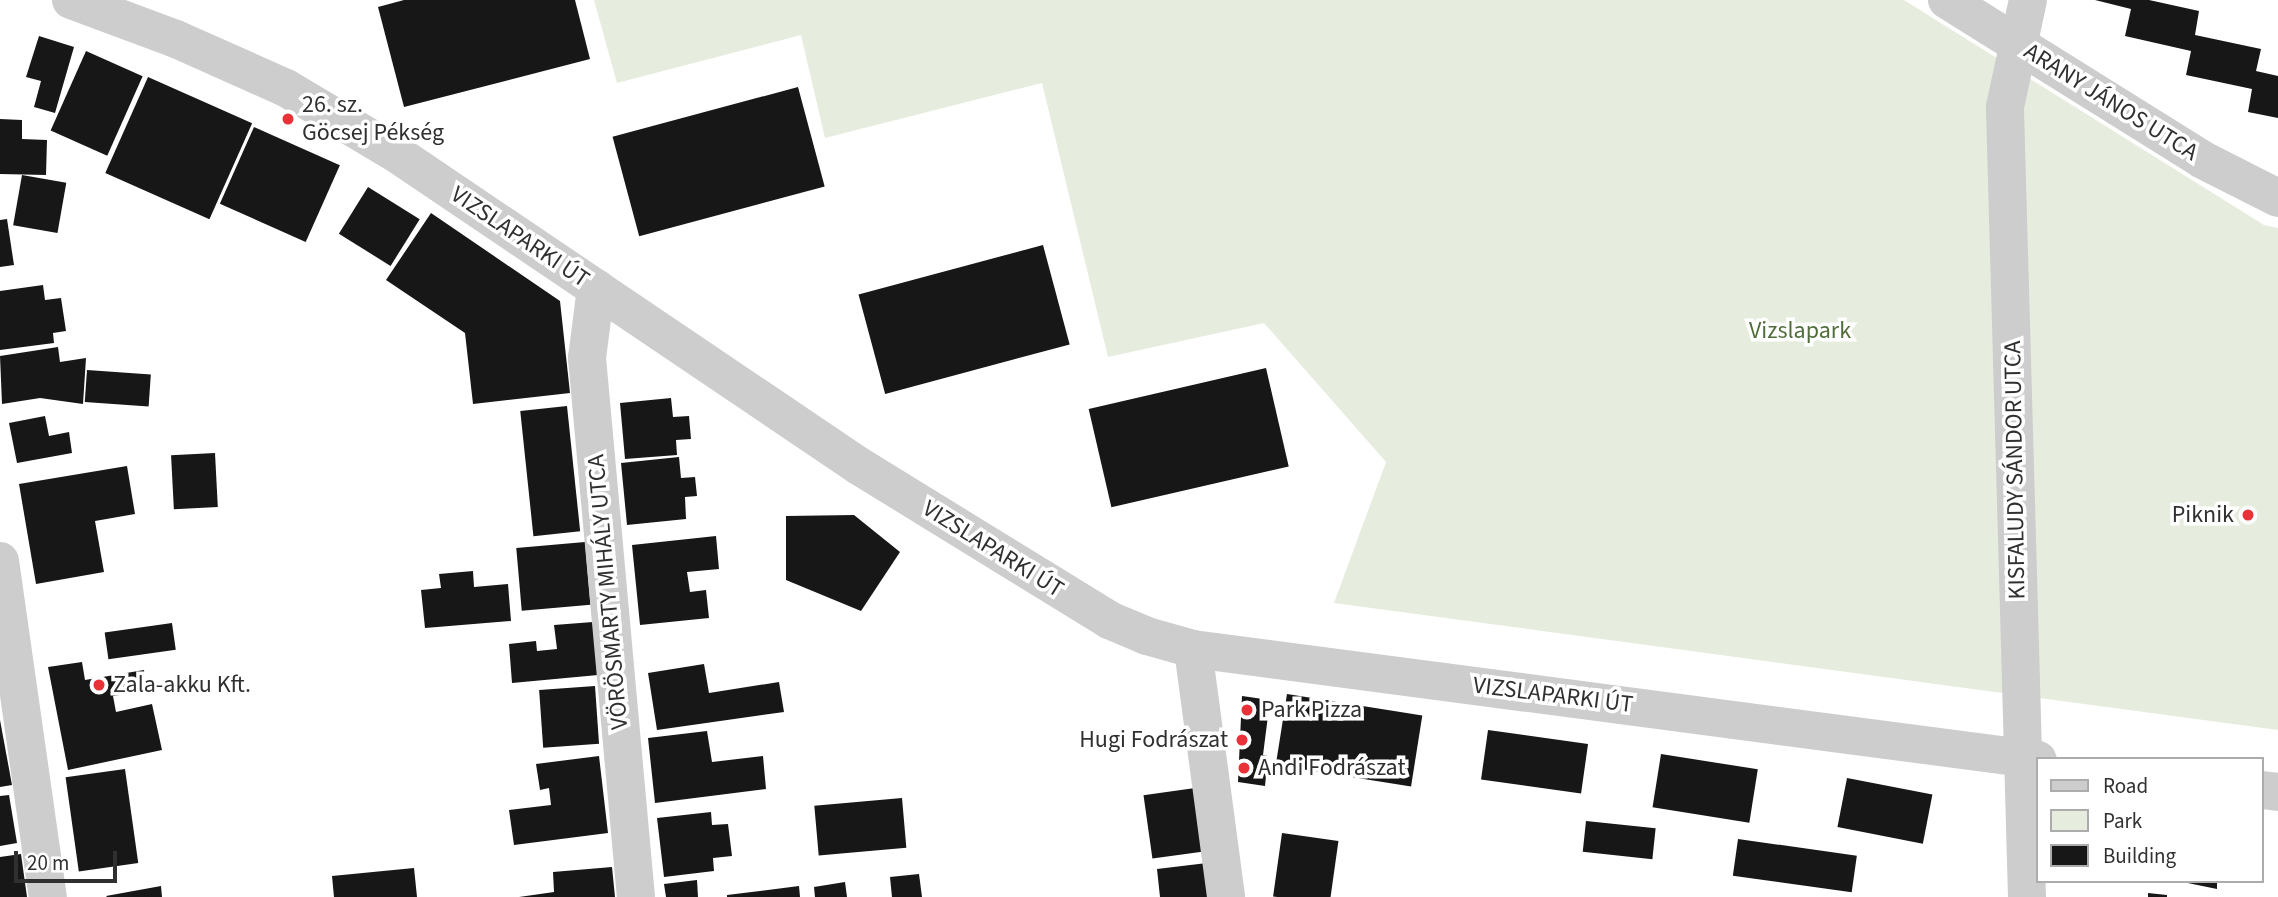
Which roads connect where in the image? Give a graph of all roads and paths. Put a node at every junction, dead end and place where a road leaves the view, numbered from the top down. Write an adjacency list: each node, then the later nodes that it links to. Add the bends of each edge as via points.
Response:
1 (71, 0): 6 (street, VIZSLAPARKI ÚT, via 176,39 286,88 394,152)
2 (1947, 0): 4 (street, ARANY JÁNOS UTCA)
3 (2028, 0): 4 (street, KISFALUDY SÁNDOR UTCA)
4 (2019, 44): 5 (street, ARANY JÁNOS UTCA, via 2201,159); 9 (street, KISFALUDY SÁNDOR UTCA, via 2005,107)
5 (2278, 198)
6 (596, 288): 8 (street, VIZSLAPARKI ÚT, via 859,466 1109,620); 11 (street, VÖRÖSMARTY MIHÁLY UTCA, via 587,358)
7 (0, 561): 10 (street)
8 (1192, 649): 9 (street, VIZSLAPARKI ÚT); 12 (street)
9 (2030, 759): 13 (street, KISFALUDY SÁNDOR UTCA)
10 (48, 897)
11 (636, 897)
12 (1226, 897)
13 (2027, 897)

